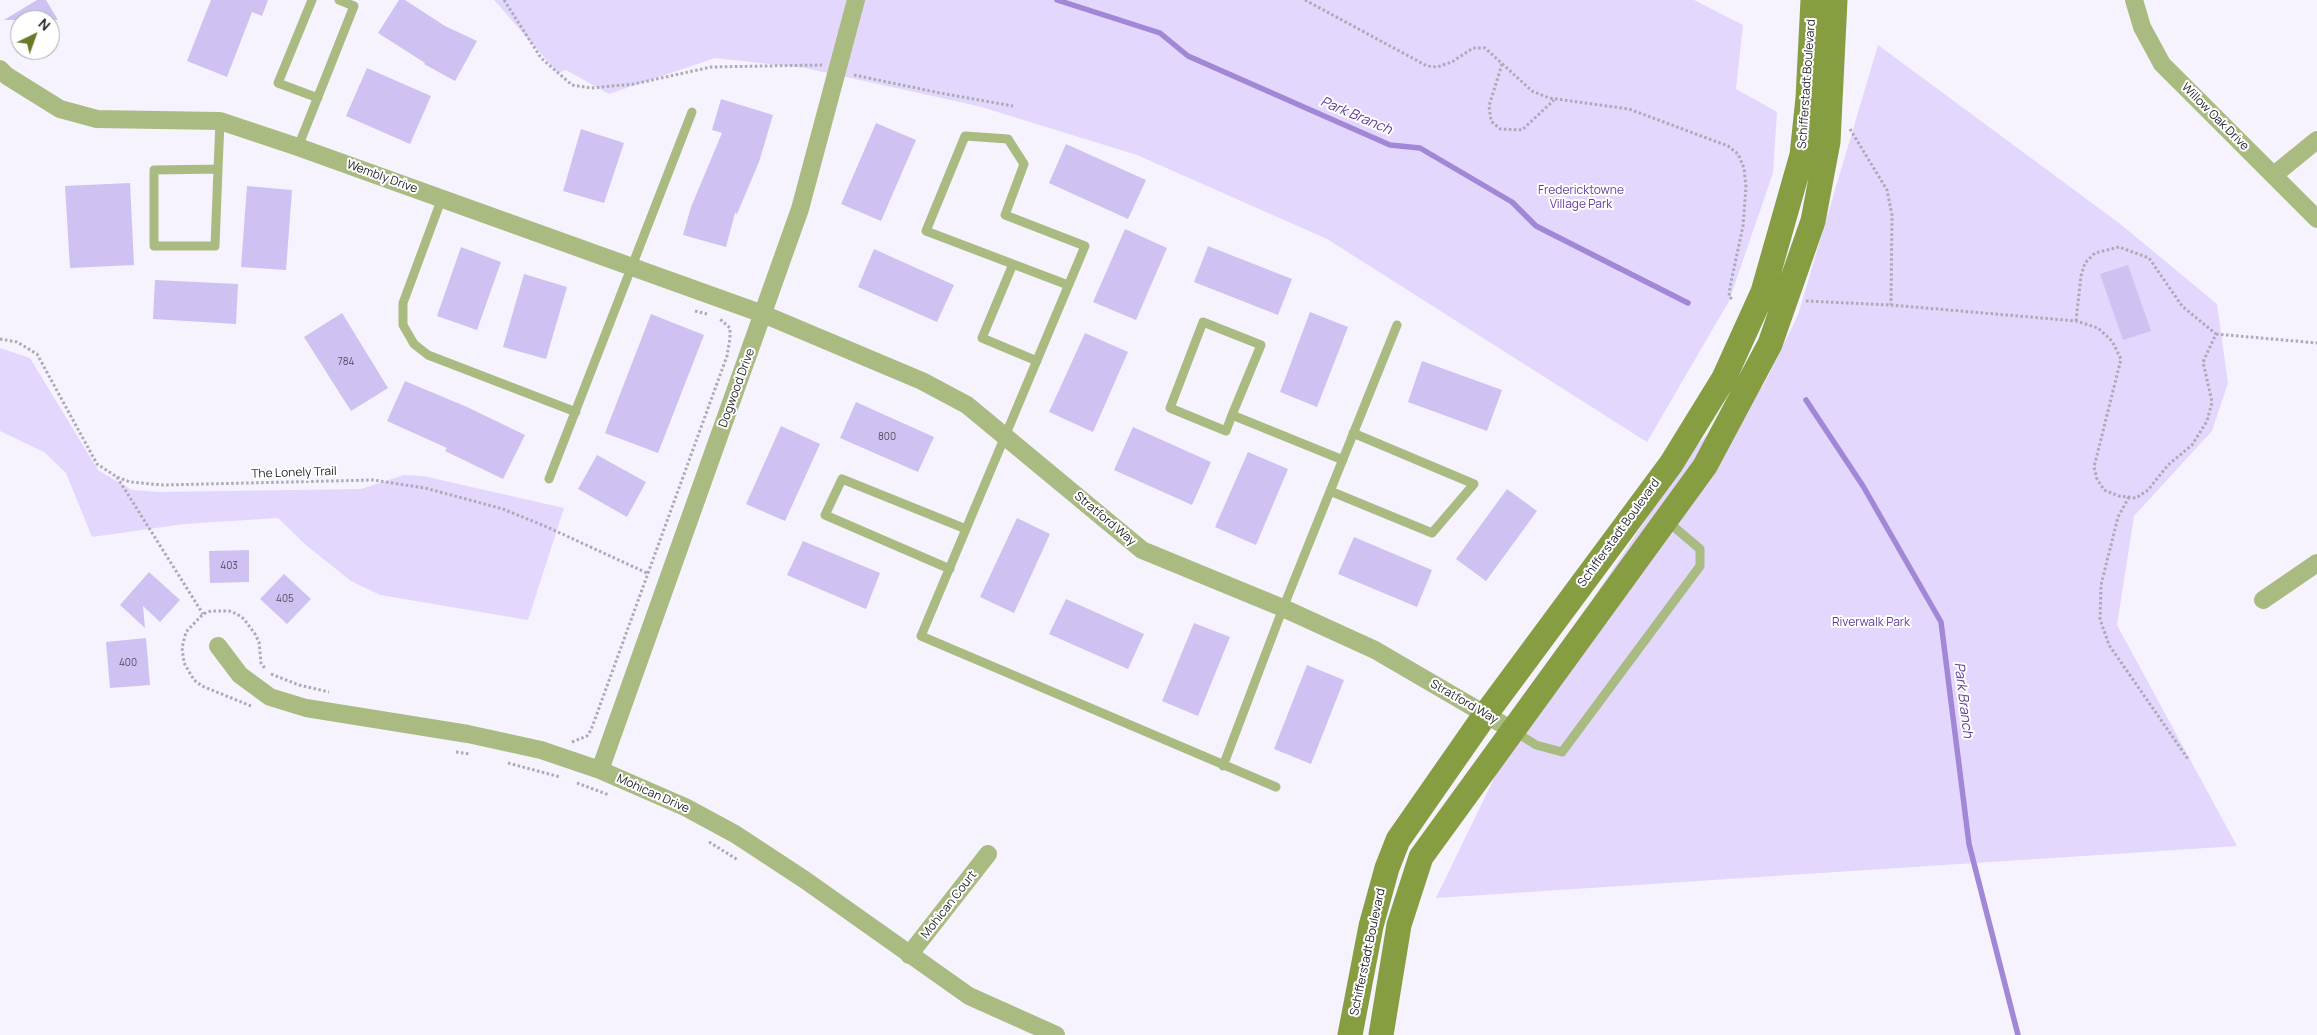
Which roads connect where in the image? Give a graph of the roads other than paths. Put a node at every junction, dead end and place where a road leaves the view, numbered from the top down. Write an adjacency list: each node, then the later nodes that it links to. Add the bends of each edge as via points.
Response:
1 (312, 0): 8 (lane, via 278,83)
2 (339, 0): 8 (lane, via 354,6)
3 (856, 0): 20 (street, Dogwood Drive, via 800,209)
4 (1813, 0): 37 (main road, Schifferstadt Boulevard, via 1802,155 1763,292 1724,378 1671,464)
5 (1835, 0): 30 (main road, Schifferstadt Boulevard, via 1828,142 1813,221 1770,344 1705,466)
6 (2134, 0): 14 (street, Willow Oak Drive, via 2142,27 2162,64)
7 (0, 69): 10 (street, Wembly Drive, via 60,108 97,119)
8 (318, 98): 12 (lane)
9 (692, 112): 18 (lane)
10 (220, 121): 12 (street, Wembly Drive); 13 (lane)
11 (2317, 140): 14 (street)
12 (298, 147): 15 (street, Wembly Drive)
13 (218, 169): 13 (lane, via 215,246 154,246 154,170)
14 (2274, 175): 16 (street, Willow Oak Drive)
15 (442, 198): 18 (street, Wembly Drive); 23 (lane, via 403,304 403,325 414,344 428,355)
16 (2317, 219)
17 (1012, 264): 19 (lane); 19 (lane, via 926,231 965,136 1008,139 1024,164 1005,214 1085,246); 22 (lane, via 982,338)
18 (633, 266): 20 (street, Wembly Drive); 23 (lane)
19 (1068, 285): 22 (lane)
20 (763, 314): 26 (street, Stratford Way, via 922,381 967,405); 40 (street, Dogwood Drive)
21 (1397, 325): 25 (lane)
22 (1037, 361): 26 (lane)
23 (576, 412): 28 (lane)
24 (1232, 415): 24 (lane, via 1226,431 1170,408 1203,322 1261,345); 27 (lane)
25 (1354, 433): 27 (lane); 29 (lane, via 1474,484 1432,533)
26 (1006, 437): 31 (lane); 35 (street, Stratford Way, via 1142,550)
27 (1343, 460): 29 (lane)
28 (549, 479)
29 (1330, 491): 35 (lane)
30 (1666, 520): 38 (main road, Schifferstadt Boulevard); 38 (lane, via 1700,549 1700,566 1562,752 1536,745)
31 (966, 529): 33 (lane); 33 (lane, via 842,479 825,515)
32 (2317, 563): 34 (street)
33 (950, 568): 39 (lane, via 921,636)
34 (2263, 600)
35 (1283, 608): 37 (street, Stratford Way, via 1375,650); 39 (lane)
36 (218, 646): 40 (street, Mohican Drive, via 240,675 270,697 306,708 503,742 571,759)
37 (1486, 715): 38 (street, Stratford Way); 45 (main road, Schifferstadt Boulevard, via 1398,840 1371,926)
38 (1514, 731): 46 (main road, Schifferstadt Boulevard, via 1421,857 1399,925)
39 (1223, 766): 41 (lane)
40 (600, 770): 43 (street, Mohican Drive, via 685,807 735,834)
41 (1276, 787)
42 (988, 854): 43 (street, Mohican Court)
43 (909, 955): 44 (street, Mohican Drive, via 969,996)
44 (1056, 1035)
45 (1350, 1035)
46 (1381, 1035)

